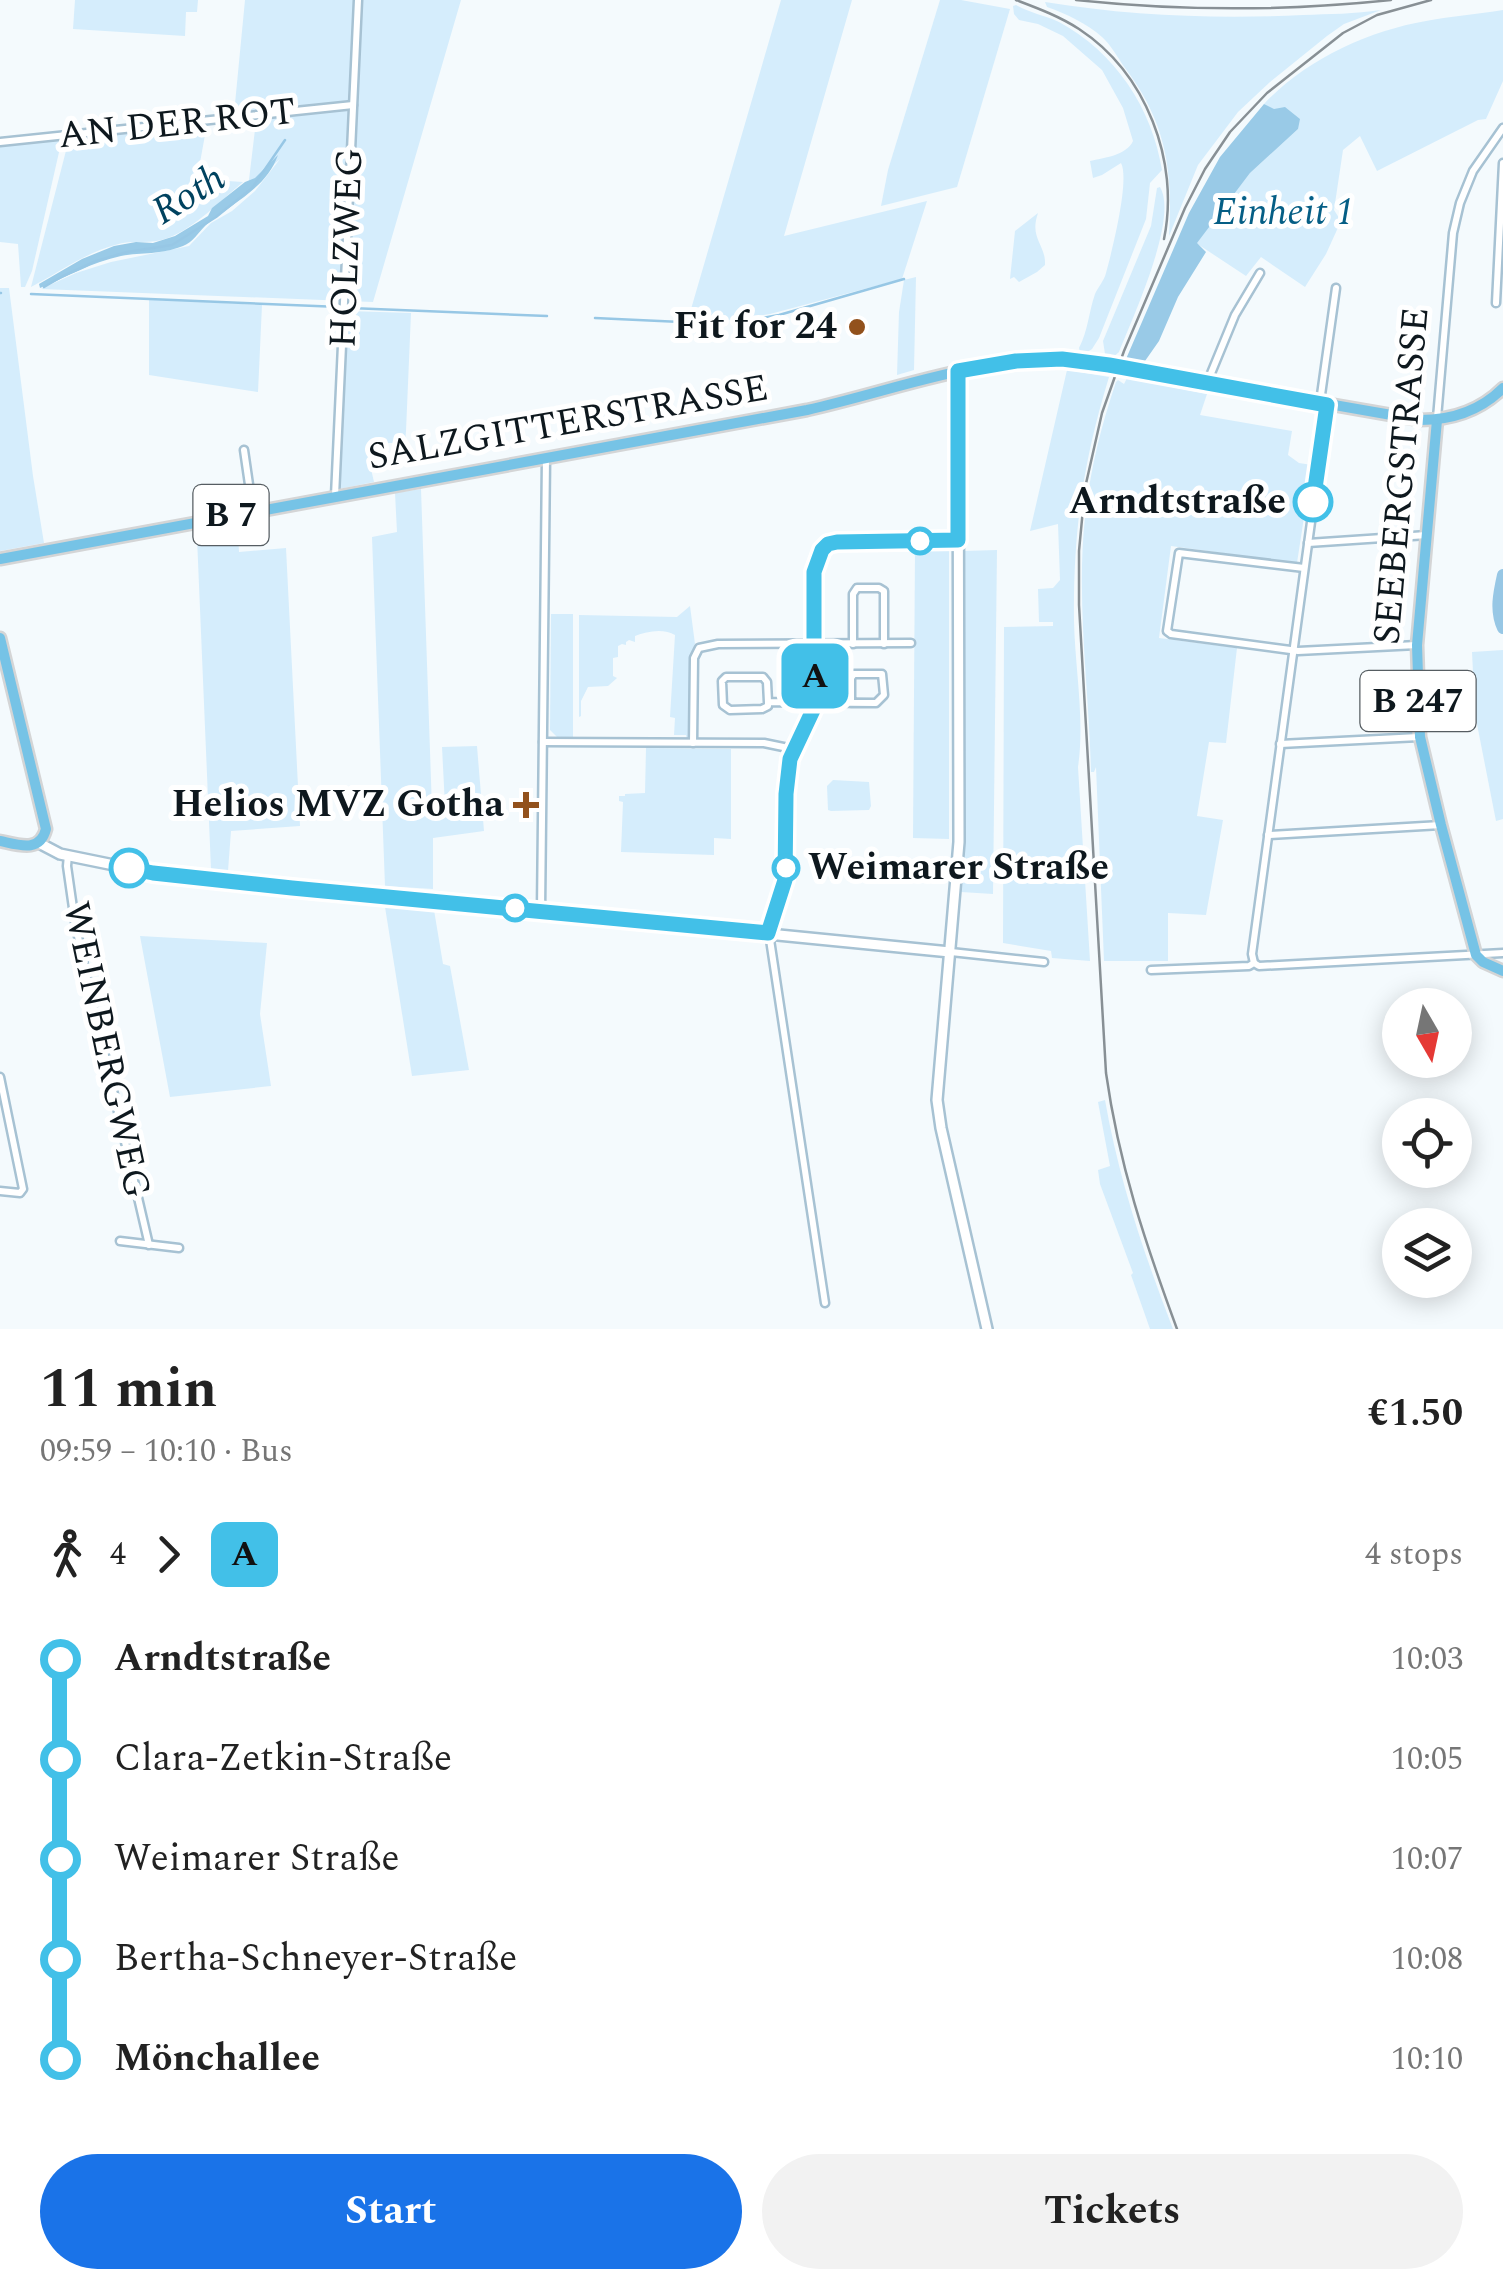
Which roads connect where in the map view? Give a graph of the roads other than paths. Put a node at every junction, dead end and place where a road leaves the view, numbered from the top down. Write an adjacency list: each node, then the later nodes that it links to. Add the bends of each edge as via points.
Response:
1 (358, 0): 2 (street, HOLZWEG)
2 (353, 105): 4 (street, AN DER ROT); 16 (street, HOLZWEG)
3 (1503, 128): 13 (street, SEEBERGSTRASSE, via 1473,171 1452,233)
4 (0, 142)
5 (1503, 163): 8 (street)
6 (1260, 273): 10 (street)
7 (1336, 288): 12 (street)
8 (1496, 302)
9 (958, 371): 10 (main road, SALZGITTERSTRASSE / B 7, via 1048,359); 15 (main road, SALZGITTERSTRASSE / B 7, via 818,407); 19 (street)
10 (1207, 383): 12 (main road, B 7)
11 (1503, 388): 13 (main road, B 7, via 1476,409)
12 (1323, 404): 13 (main road, B 7); 20 (street)
13 (1437, 420): 18 (main road, SEEBERGSTRASSE / B 247)
14 (244, 450): 17 (street)
15 (546, 458): 16 (main road, SALZGITTERSTRASSE / B 7); 34 (street)
16 (335, 496): 17 (main road, SALZGITTERSTRASSE / B 7)
17 (252, 512): 21 (main road, SALZGITTERSTRASSE / B 7)
18 (1427, 535): 20 (street); 28 (main road, SEEBERGSTRASSE / B 247)
19 (958, 540): 25 (street, via 828,544 814,572); 45 (street, via 959,842)
20 (1308, 543): 22 (street)
21 (0, 559)
22 (1304, 568): 29 (street); 29 (street, via 1182,551 1176,556 1170,634)
23 (0, 638): 41 (main road, via 46,829)
24 (911, 643): 27 (street)
25 (814, 644): 26 (street); 31 (street); 35 (street, via 699,648)
26 (853, 644): 27 (street); 27 (street, via 853,594 879,588)
27 (884, 644)
28 (1416, 644): 29 (street); 33 (main road, SEEBERGSTRASSE / B 247)
29 (1293, 651): 36 (street)
30 (768, 702): 30 (street, via 763,677 722,682 723,705 730,710 762,710); 31 (street)
31 (815, 702): 32 (street); 37 (street)
32 (851, 702): 32 (street, via 882,700 882,674 854,674)
33 (1420, 737): 36 (street); 38 (main road, SEEBERGSTRASSE / B 247)
34 (544, 742): 35 (street); 43 (street)
35 (694, 743): 37 (street)
36 (1280, 744): 39 (street)
37 (793, 749): 44 (street, via 785,880)
38 (1441, 825): 39 (street); 47 (main road, SEEBERGSTRASSE / B 247)
39 (1268, 835): 49 (street)
40 (0, 840): 41 (main road)
41 (38, 843): 42 (street)
42 (68, 856): 43 (street, via 153,873); 58 (street, WEINBERGWEG, via 85,970)
43 (541, 910): 44 (street)
44 (768, 933): 45 (street); 60 (street)
45 (950, 952): 48 (street); 61 (street, via 937,1100)
46 (1503, 954): 47 (street)
47 (1476, 956): 49 (street); 51 (main road)
48 (1044, 962)
49 (1254, 962): 50 (street)
50 (1151, 970)
51 (1503, 971)
52 (0, 1077): 53 (street)
53 (2, 1092): 54 (street)
54 (12, 1132): 55 (street); 56 (street, via 23,1189)
55 (0, 1134)
56 (0, 1190)
57 (120, 1242): 58 (street, WEINBERGWEG)
58 (149, 1245): 59 (street, WEINBERGWEG)
59 (179, 1248)
60 (825, 1304)
61 (986, 1329)

